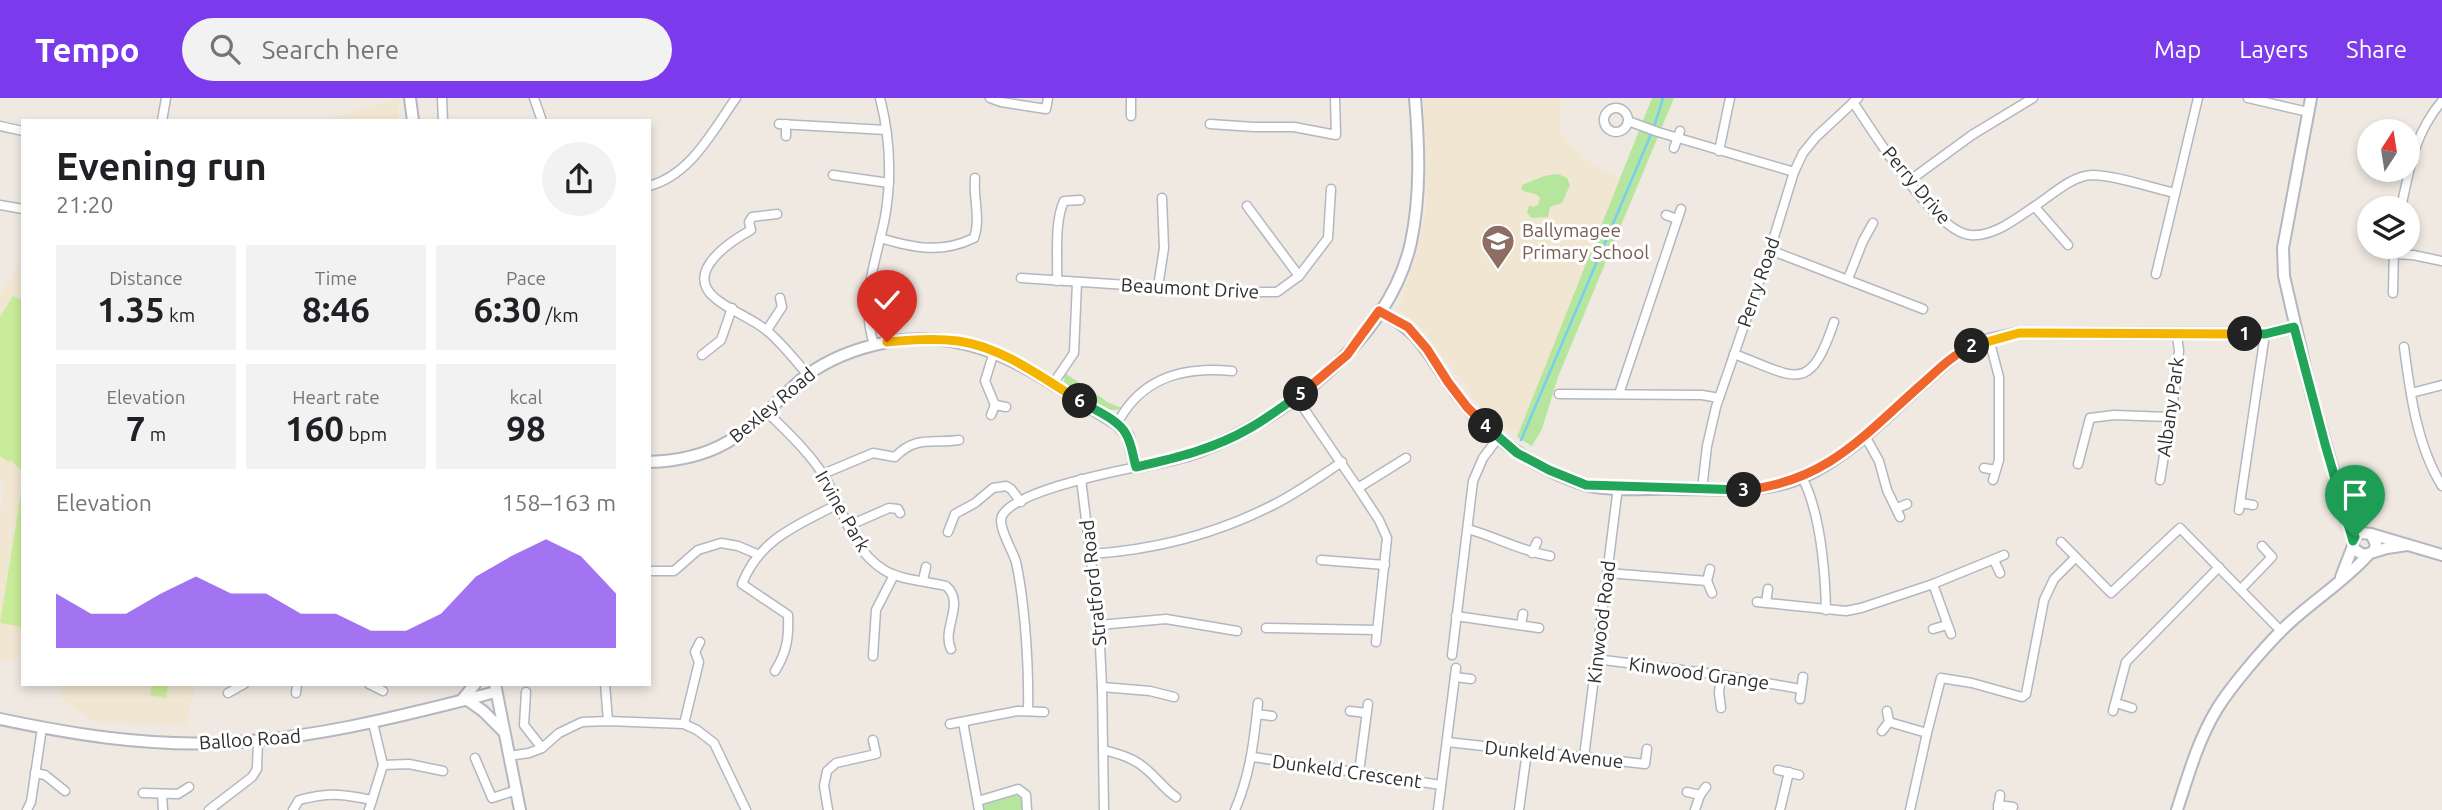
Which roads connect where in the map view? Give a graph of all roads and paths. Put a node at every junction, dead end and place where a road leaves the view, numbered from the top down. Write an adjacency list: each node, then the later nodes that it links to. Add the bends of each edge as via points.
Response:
1 (166, 98): 21 (street)
2 (410, 98): 22 (street)
3 (442, 98): 23 (street)
4 (534, 98): 24 (street)
5 (736, 98): 39 (street, via 695,156 678,172)
6 (990, 98): 7 (street, via 1046,109)
7 (1048, 98)
8 (1131, 98): 20 (street)
9 (1335, 98): 26 (street, via 1336,135 1294,127)
10 (1415, 98): 71 (street, via 1416,214 1396,284)
11 (1730, 98): 33 (street)
12 (2033, 98): 37 (street)
13 (2197, 98): 41 (street)
14 (2248, 98): 19 (street)
15 (2311, 98): 19 (street)
16 (883, 99): 28 (street)
17 (1855, 100): 34 (street, Perry Road, via 1816,137); 37 (street, Perry Drive)
18 (2442, 102): 42 (street, via 2421,131)
19 (2308, 112): 73 (street, via 2282,256)
20 (1131, 117)
21 (162, 119)
22 (412, 119)
23 (443, 119)
24 (541, 119)
25 (1628, 121): 30 (street)
26 (1210, 124)
27 (0, 126): 29 (street)
28 (886, 130): 31 (street, via 783,124); 38 (street)
29 (21, 131)
30 (1679, 135): 32 (street); 33 (street)
31 (786, 136)
32 (1674, 148)
33 (1719, 151): 34 (street)
34 (1794, 172): 56 (street, Perry Road)
35 (833, 175): 38 (street)
36 (975, 178): 54 (street, via 978,227 974,238 938,250)
37 (1909, 181): 47 (street, Perry Drive, via 1946,224 1965,234 1997,230)
38 (889, 183): 54 (street)
39 (651, 185)
40 (1331, 189): 61 (street, Beaumont Drive, via 1328,237)
41 (2175, 193): 47 (street, Perry Drive, via 2091,175 2071,182); 60 (street)
42 (2404, 196)
43 (1162, 198): 66 (street, via 1164,248)
44 (1080, 200): 64 (street, via 1064,201 1060,209)
45 (0, 205): 48 (street)
46 (1247, 206): 61 (street)
47 (2035, 206): 55 (street)
48 (21, 209)
49 (1681, 209): 52 (street)
50 (777, 214): 69 (street, via 752,217 751,230 731,240 707,268 708,292)
51 (1666, 215): 52 (street)
52 (1677, 219): 89 (street)
53 (1873, 223): 63 (street)
54 (880, 238): 78 (street, via 868,293)
55 (2068, 245)
56 (1770, 250): 63 (street); 81 (street, Perry Road)
57 (2420, 256): 59 (street)
58 (2393, 259): 67 (street)
59 (2442, 261)
60 (2156, 274)
61 (1299, 276): 66 (street, Beaumont Drive, via 1277,292)
62 (1021, 278): 64 (street, Beaumont Drive)
63 (1848, 279): 70 (street)
64 (1057, 281): 65 (street, Beaumont Drive)
65 (1077, 282): 66 (street, Beaumont Drive); 85 (street, via 1074,354)
66 (1157, 287)
67 (2393, 293)
68 (780, 298): 74 (street, via 782,307)
69 (732, 308): 74 (street); 82 (street, via 721,340)
70 (1923, 309)
71 (1379, 311): 90 (street, via 1347,355); 99 (street, via 1408,327 1467,407)
72 (1833, 322): 81 (street, via 1821,357 1805,373 1787,374)
73 (2294, 327): 75 (street); 121 (street)
74 (767, 330): 84 (street)
75 (2265, 334): 76 (street); 120 (street, via 2240,507)
76 (2177, 335): 77 (street, via 2019,333); 96 (street, Albany Park, via 2176,382)
77 (1989, 340): 98 (street, via 1950,359); 107 (street, via 1999,377)
78 (874, 345): 80 (street, Bexley Road, via 960,341); 84 (street, Bexley Road, via 830,360)
79 (2404, 347): 87 (street)
80 (994, 352): 85 (street, Bexley Road); 92 (street, via 985,381)
81 (1734, 354): 91 (street, Perry Road)
82 (702, 355)
83 (1232, 371): 97 (street, via 1174,373 1136,397)
84 (807, 374): 94 (street, Bexley Road)
85 (1053, 384): 97 (street, Bexley Road)
86 (2442, 385): 87 (street)
87 (2411, 393): 113 (street, via 2427,460)
88 (1559, 394): 89 (street)
89 (1619, 394): 91 (street)
90 (1296, 397): 103 (street); 105 (street, via 1225,441)
91 (1719, 398): 116 (street, Perry Road)
92 (995, 405): 93 (street); 95 (street)
93 (1006, 407)
94 (767, 412): 102 (street, Bexley Road, via 708,453); 108 (street, Irvine Park)
95 (991, 415)
96 (2169, 417): 104 (street, via 2090,418); 112 (street, Albany Park)
97 (1117, 424): 105 (street, via 1128,436)
98 (1866, 436): 109 (street); 119 (street, via 1898,513)
99 (1498, 438): 114 (street, via 1549,470 1586,485); 124 (street, via 1474,481)
100 (959, 440): 108 (street, via 932,439 906,446 895,457 873,453)
101 (1406, 458): 115 (street)
102 (651, 462)
103 (1342, 462): 115 (street); 135 (street, via 1273,505 1225,525 1162,545)
104 (2078, 464)
105 (1136, 467): 110 (street)
106 (1984, 468): 107 (street)
107 (1996, 470): 111 (street)
108 (823, 474): 118 (street, Irvine Park)
109 (1802, 477): 116 (street, via 1771,487); 159 (street, via 1825,568)
110 (1082, 479): 117 (street); 135 (street, Stratford Road)
111 (1993, 480)
112 (2160, 480)
113 (2442, 486)
114 (1618, 487): 116 (street); 147 (street, Kinwood Road)
115 (1359, 488): 142 (street, via 1387,538)
116 (1702, 489)
117 (1021, 502): 125 (street, via 1006,486 993,488 955,514); 198 (street, via 1003,514 1000,522 1016,560)
118 (838, 503): 123 (street, Irvine Park); 134 (street, via 777,537)
119 (1907, 504)
120 (2253, 505)
121 (2344, 507): 126 (street); 129 (street)
122 (900, 513): 123 (street, via 889,508)
123 (848, 526): 149 (street, Irvine Park, via 863,552)
124 (1468, 529): 132 (street); 161 (street)
125 (948, 532)
126 (2370, 533): 129 (street, via 2357,534); 130 (street); 133 (street, via 2376,540)
127 (1537, 542): 132 (street)
128 (2061, 542): 139 (street)
129 (2353, 543): 133 (street, via 2360,555); 150 (street)
130 (2407, 545): 133 (street); 137 (street)
131 (2262, 547): 155 (street, via 2272,557)
132 (1532, 553): 138 (street)
133 (2371, 553): 150 (street)
134 (757, 554): 146 (street, via 720,543 698,550 674,571); 178 (street, via 741,583 788,615 789,637)
135 (1091, 554): 162 (street, Stratford Road)
136 (2004, 555): 141 (street)
137 (2442, 555)
138 (1550, 556)
139 (2075, 558): 144 (street, via 2111,593 2180,528); 214 (street, via 2054,579 2044,600 2026,694 1941,678)
140 (1321, 560): 142 (street)
141 (1994, 560): 148 (street); 153 (street)
142 (1385, 565): 169 (street)
143 (926, 567): 151 (street)
144 (2219, 567): 155 (street); 197 (street, via 2126,662 2114,707)
145 (1710, 569): 152 (street)
146 (651, 571)
147 (1608, 573): 152 (street); 177 (street, Kinwood Road)
148 (2000, 573)
149 (894, 575): 151 (street, Irvine Park); 176 (street, via 876,610)
150 (2340, 579): 170 (street)
151 (923, 580): 174 (street, Irvine Park, via 946,586 954,596 947,641)
152 (1707, 581): 156 (street)
153 (1933, 584): 159 (street, via 1861,608); 164 (street)
154 (1768, 589): 158 (street)
155 (2241, 589): 170 (street)
156 (1712, 593)
157 (1756, 602): 158 (street)
158 (1766, 603): 159 (street)
159 (1826, 610)
160 (1523, 614): 163 (street)
161 (1456, 616): 163 (street); 175 (street)
162 (1099, 625): 168 (street, via 1166,619); 186 (street, Stratford Road)
163 (1521, 625): 166 (street)
164 (1947, 625): 167 (street); 171 (street)
165 (1266, 628): 169 (street)
166 (1539, 628)
167 (1933, 629)
168 (1237, 631)
169 (1377, 631): 173 (street)
170 (2281, 631): 264 (street, via 2217,709 2195,753)
171 (1951, 634)
172 (700, 642): 209 (street)
173 (1376, 642)
174 (951, 649)
175 (1452, 655)
176 (873, 656)
177 (1596, 659): 179 (street, Kinwood Grange); 224 (street, Kinwood Road)
178 (775, 671)
179 (1721, 674): 188 (street, Kinwood Grange); 196 (street)
180 (1803, 677): 188 (street)
181 (1471, 679): 217 (street, via 1455,673)
182 (240, 686): 191 (street)
183 (373, 686): 189 (street)
184 (474, 686): 194 (street)
185 (605, 686): 205 (street)
186 (1102, 687): 192 (street); 220 (street, Stratford Road)
187 (495, 688): 194 (street, Balloo Road); 213 (street)
188 (1801, 689): 193 (street)
189 (383, 691)
190 (526, 692): 218 (street, via 524,724)
191 (228, 693)
192 (1174, 697)
193 (1800, 699)
194 (464, 700): 208 (street, Balloo Road); 213 (street, via 484,711)
195 (1258, 703): 202 (street, Dunkeld Crescent)
196 (1721, 708)
197 (2132, 708)
198 (1028, 711): 201 (street); 206 (street)
199 (1350, 711): 229 (street, via 1367,709)
200 (1887, 711): 207 (street)
201 (1044, 712)
202 (1257, 714): 203 (street); 223 (street, Dunkeld Crescent)
203 (1272, 716)
204 (0, 719): 211 (street, Balloo Road)
205 (608, 721): 209 (street); 218 (street, via 571,726)
206 (963, 722): 210 (street); 245 (street)
207 (1889, 722): 212 (street); 214 (street)
208 (373, 723): 215 (street, Balloo Road); 226 (street)
209 (684, 724): 254 (street, via 714,743)
210 (950, 724)
211 (42, 728): 215 (street, Balloo Road, via 155,742); 231 (street)
212 (1882, 731)
213 (504, 732): 222 (street)
214 (1927, 733): 263 (street)
215 (258, 740): 250 (street, via 257,769 252,777)
216 (873, 740): 255 (street, via 876,754 836,764 827,771)
217 (1447, 742): 221 (street, Dunkeld Avenue); 233 (street)
218 (542, 748): 222 (street)
219 (1647, 749): 224 (street, Dunkeld Avenue, via 1645,764)
220 (1104, 750): 243 (street, via 1144,766); 257 (street, Stratford Road)
221 (1527, 751): 224 (street, Dunkeld Avenue); 260 (street)
222 (509, 756): 236 (street)
223 (1252, 757): 229 (street, Dunkeld Crescent); 258 (street, Dunkeld Crescent)
224 (1584, 757)
225 (475, 758): 236 (street, via 492,798)
226 (383, 765): 228 (street, via 409,764); 244 (street)
227 (1778, 769): 230 (street)
228 (443, 771)
229 (1359, 772): 233 (street, Dunkeld Crescent)
230 (1789, 772): 232 (street); 262 (street)
231 (35, 773): 237 (street); 248 (street)
232 (1799, 775)
233 (1441, 785): 259 (street)
234 (189, 787): 240 (street, via 178,794)
235 (1706, 787): 241 (street)
236 (517, 790): 253 (street)
237 (65, 791)
238 (1687, 792): 241 (street)
239 (143, 793): 240 (street)
240 (162, 794): 249 (street)
241 (1700, 795): 261 (street)
242 (2000, 795): 247 (street)
243 (1176, 797)
244 (372, 800): 251 (street, via 340,793 320,795 299,800); 252 (street)
245 (979, 806): 256 (street, via 1018,789 1026,795)
246 (2013, 807): 247 (street)
247 (1998, 808)
248 (27, 810)
249 (163, 810)
250 (209, 810)
251 (293, 810)
252 (369, 810)
253 (520, 810)
254 (746, 810)
255 (828, 810)
256 (1027, 810)
257 (1104, 810)
258 (1235, 810)
259 (1438, 810)
260 (1519, 810)
261 (1695, 810)
262 (1780, 810)
263 (1910, 810)
264 (2178, 810)

